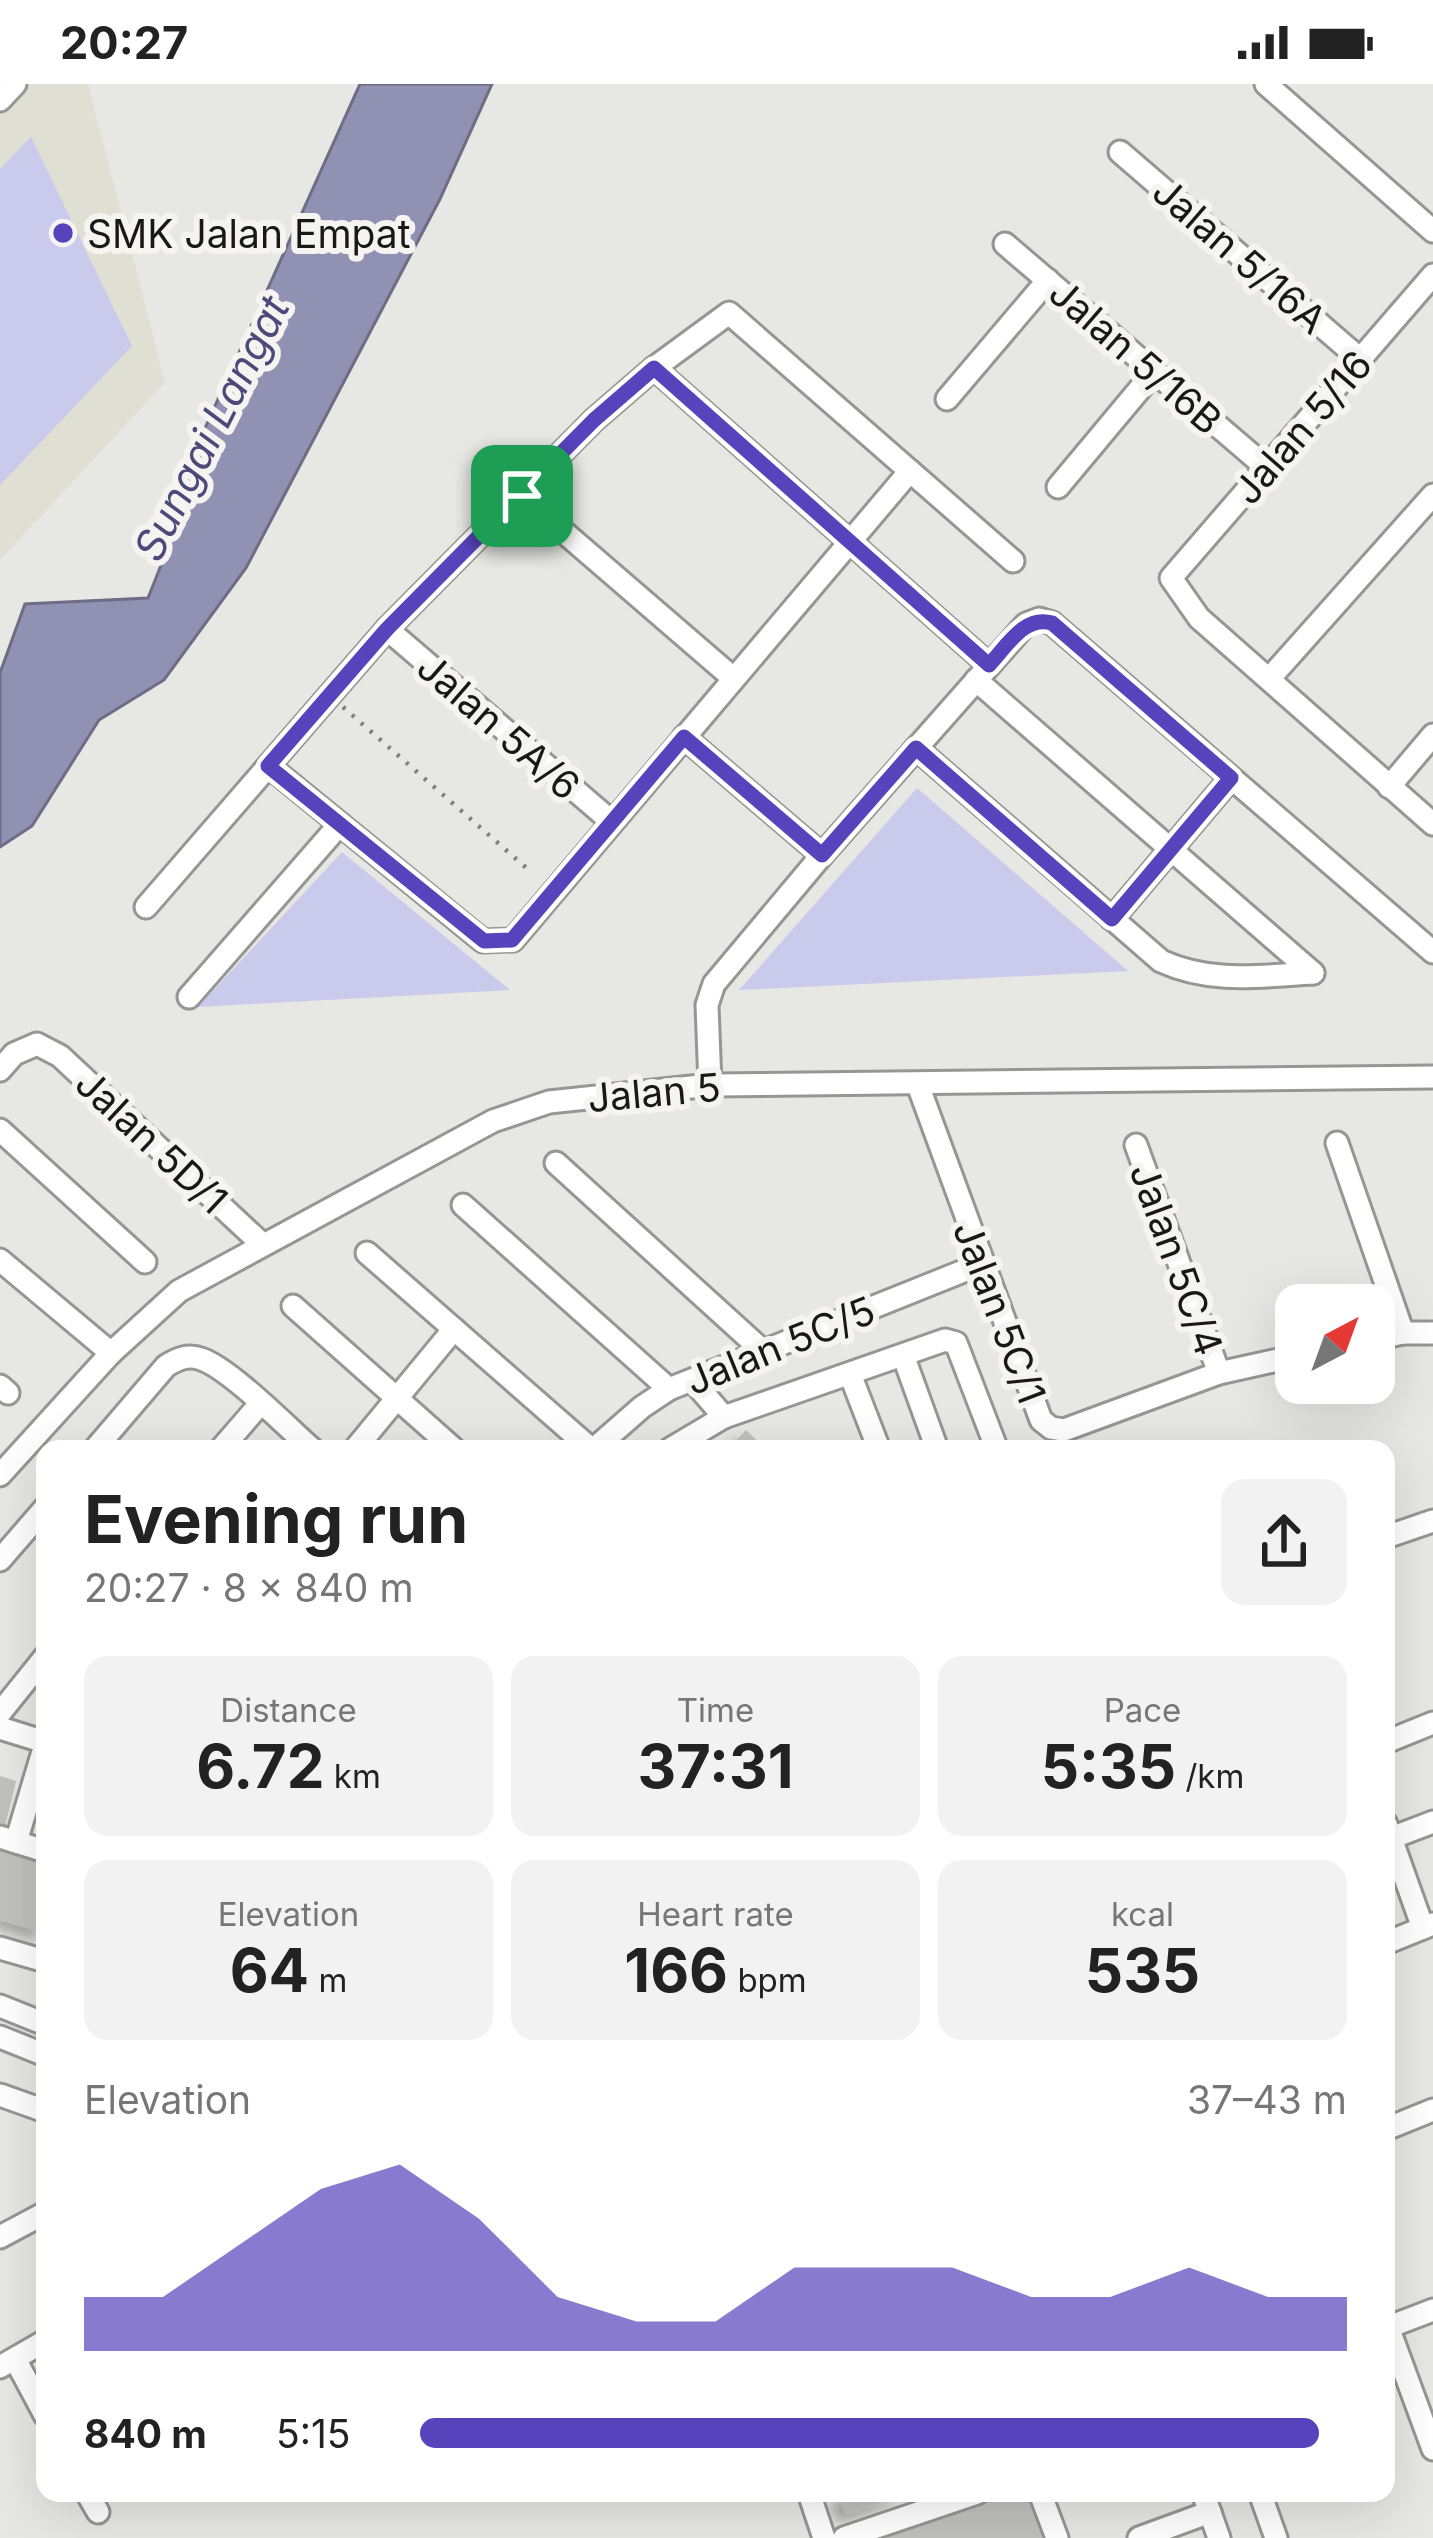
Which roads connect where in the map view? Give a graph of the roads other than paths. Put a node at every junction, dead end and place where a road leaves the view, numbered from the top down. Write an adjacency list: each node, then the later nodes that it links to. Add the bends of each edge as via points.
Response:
1 (15, 84): 3 (street)
2 (1266, 84): 5 (street)
3 (0, 100)
4 (1120, 152): 9 (street, Jalan 5/16A)
5 (1433, 232)
6 (1005, 244): 8 (street, Jalan 5/16B)
7 (1433, 275): 9 (street, Jalan 5/16)
8 (1048, 280): 11 (street, Jalan 5/16B); 12 (street)
9 (1360, 359): 13 (street, Jalan 5/16)
10 (654, 368): 14 (street, via 729,313); 17 (street); 18 (street)
11 (1154, 372): 13 (street, Jalan 5/16B); 15 (street)
12 (947, 398)
13 (1267, 468): 23 (street, Jalan 5/16, via 1172,578 1199,618)
14 (910, 471): 18 (street); 19 (street)
15 (1058, 487)
16 (1433, 495): 23 (street)
17 (522, 496): 20 (street); 22 (street)
18 (848, 542): 21 (street); 22 (street)
19 (1013, 561)
20 (387, 629): 27 (street); 30 (street, Jalan 5A/6)
21 (983, 672): 26 (street); 28 (street, via 1026,625 1052,623); 33 (street)
22 (733, 679): 25 (street)
23 (1269, 679): 29 (street)
24 (1433, 735): 29 (street)
25 (684, 737): 30 (street); 34 (street)
26 (916, 748): 34 (street); 36 (street)
27 (268, 766): 31 (street); 35 (street)
28 (1231, 778): 33 (street); 37 (street)
29 (1389, 787): 32 (street)
30 (612, 822): 31 (street, via 512,940 484,941)
31 (340, 824): 38 (street)
32 (1433, 824)
33 (1172, 848): 36 (street); 36 (street, via 1313,973 1188,973)
34 (822, 855): 43 (street, via 708,995)
35 (146, 907)
36 (1112, 919)
37 (1433, 952)
38 (189, 997)
39 (1433, 1064): 41 (street)
40 (0, 1070): 49 (street, Jalan 5D/1, via 37,1044 61,1056)
41 (1433, 1077): 42 (street, Jalan 5)
42 (918, 1084): 43 (street, Jalan 5); 53 (street, Jalan 5C/1)
43 (710, 1085): 49 (street, Jalan 5, via 549,1102 493,1121)
44 (0, 1130): 52 (street)
45 (1337, 1143): 56 (street)
46 (1136, 1144): 63 (street, Jalan 5C/4)
47 (556, 1163): 59 (street)
48 (463, 1205): 66 (street)
49 (263, 1245): 60 (street, Jalan 5, via 179,1291)
50 (367, 1253): 55 (street)
51 (0, 1259): 60 (street)
52 (145, 1262)
53 (981, 1264): 59 (street, Jalan 5C/5); 63 (street, Jalan 5C/1, via 1041,1420 1051,1428)
54 (293, 1306): 67 (street)
55 (454, 1329): 67 (street); 75 (street)
56 (1403, 1333): 57 (street); 58 (street)
57 (1433, 1333)
58 (1395, 1335)
59 (764, 1352): 65 (street, Jalan 5C/5)
60 (111, 1353): 81 (street, Jalan 5)
61 (903, 1355): 64 (street); 79 (street); 80 (street, via 956,1343)
62 (1275, 1361): 63 (street, Jalan 5C/1)
63 (1219, 1373)
64 (850, 1374): 69 (street); 78 (street)
65 (700, 1378): 66 (street, Jalan 5C/5); 69 (street)
66 (669, 1389): 76 (street, Jalan 5C/5)
67 (396, 1399): 73 (street); 74 (street)
68 (260, 1404): 70 (street, via 203,1359 177,1358); 71 (street); 72 (street)
69 (718, 1409): 77 (street)
70 (103, 1440)
71 (229, 1440)
72 (302, 1440)
73 (362, 1440)
74 (444, 1440)
75 (582, 1440)
76 (602, 1440)
77 (681, 1440)
78 (876, 1440)
79 (934, 1440)
80 (993, 1440)
81 (0, 1475)
82 (36, 1520): 85 (street)
83 (1433, 1521): 84 (street)
84 (1395, 1534)
85 (0, 1560)
86 (36, 1669): 87 (street)
87 (0, 1713)
88 (1433, 1723): 90 (street)
89 (0, 1728): 91 (street)
90 (1395, 1738)
91 (36, 1741)
92 (36, 1767): 95 (street)
93 (1433, 1822): 94 (street)
94 (1395, 1830)
95 (8, 1840)
96 (1395, 1847): 97 (street)
97 (1430, 1925): 98 (street)
98 (1395, 1939)
99 (0, 1948): 100 (street)
100 (36, 1958)
101 (0, 2006): 102 (street)
102 (36, 2020)
103 (0, 2037): 104 (street)
104 (36, 2051)
105 (0, 2095): 106 (street)
106 (36, 2108)
107 (1433, 2110): 108 (street)
108 (1395, 2125)
109 (36, 2217): 110 (street)
110 (0, 2237)
111 (1433, 2310): 112 (street)
112 (1395, 2324)
113 (36, 2346): 115 (street)
114 (1395, 2348): 117 (street)
115 (7, 2363): 116 (street)
116 (36, 2403)
117 (1433, 2449)
118 (812, 2502): 123 (street)
119 (950, 2502): 124 (street)
120 (1043, 2502): 125 (street)
121 (1262, 2502): 128 (street)
122 (1206, 2503): 126 (street); 127 (street)
123 (824, 2538)
124 (844, 2538)
125 (1057, 2538)
126 (1139, 2538)
127 (1219, 2538)
128 (1276, 2538)

